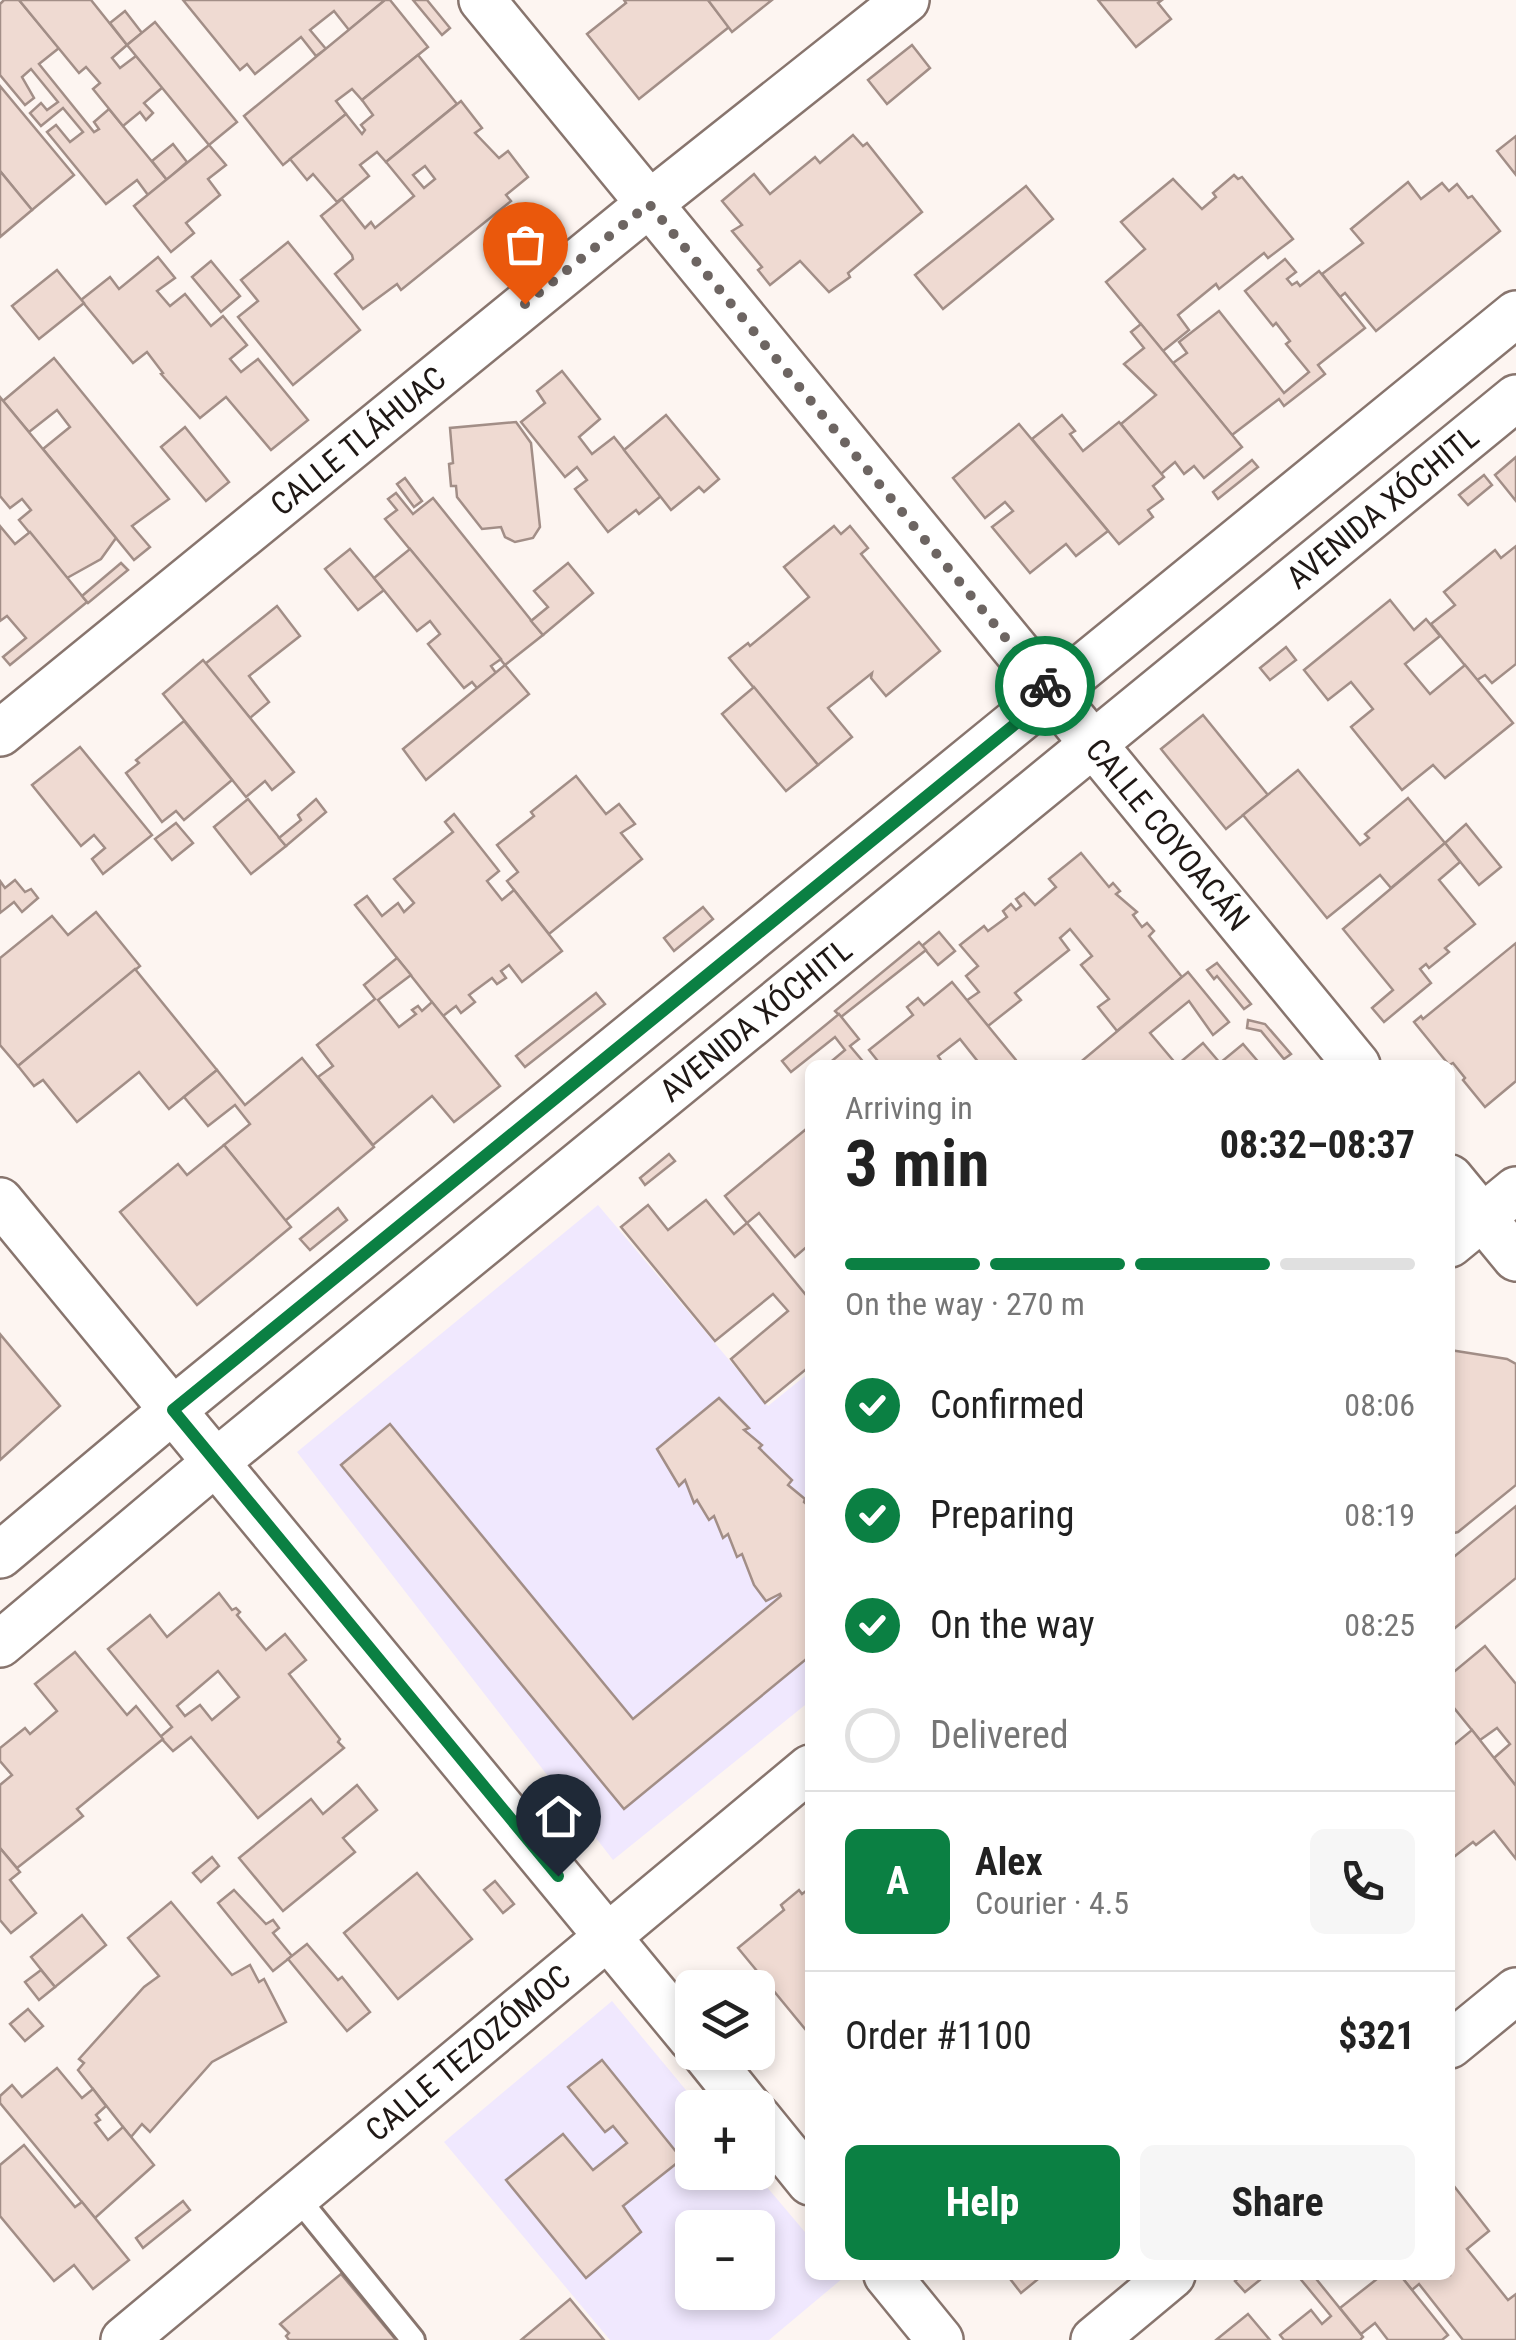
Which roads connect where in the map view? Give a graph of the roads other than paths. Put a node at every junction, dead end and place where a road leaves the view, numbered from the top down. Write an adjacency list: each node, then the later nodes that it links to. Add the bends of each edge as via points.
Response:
1 (482, 0): 3 (street, CALLE COYOACÁN)
2 (906, 0): 3 (street, CALLE TLÁHUAC)
3 (649, 204): 6 (street, CALLE COYOACÁN); 7 (street, CALLE TLÁHUAC)
4 (1516, 314): 6 (street, AVENIDA XÓCHITL)
5 (1516, 398): 8 (street, AVENIDA XÓCHITL)
6 (1052, 694): 8 (street, CALLE COYOACÁN); 14 (street, AVENIDA XÓCHITL)
7 (0, 732)
8 (1093, 744): 9 (street, CALLE COYOACÁN); 15 (street, AVENIDA XÓCHITL)
9 (1353, 1060)
10 (1455, 1184): 12 (street)
11 (0, 1201): 14 (street)
12 (1483, 1218): 13 (street)
13 (1516, 1258)
14 (173, 1410): 15 (street); 16 (street, AVENIDA XÓCHITL)
15 (216, 1462): 17 (street, AVENIDA XÓCHITL); 19 (street)
16 (0, 1556)
17 (0, 1644)
18 (805, 1772): 19 (street, CALLE TEZOZÓMOC)
19 (607, 1935): 21 (street); 27 (street, CALLE TEZOZÓMOC)
20 (1516, 1991): 22 (street)
21 (675, 2018)
22 (1455, 2041)
23 (718, 2070): 24 (street)
24 (735, 2090)
25 (775, 2139): 26 (street)
26 (805, 2176)
27 (296, 2196): 30 (street, CALLE TEZOZÓMOC); 31 (lane)
28 (891, 2280): 32 (street)
29 (1166, 2280): 33 (street)
30 (124, 2340)
31 (414, 2340)
32 (940, 2340)
33 (1094, 2340)

